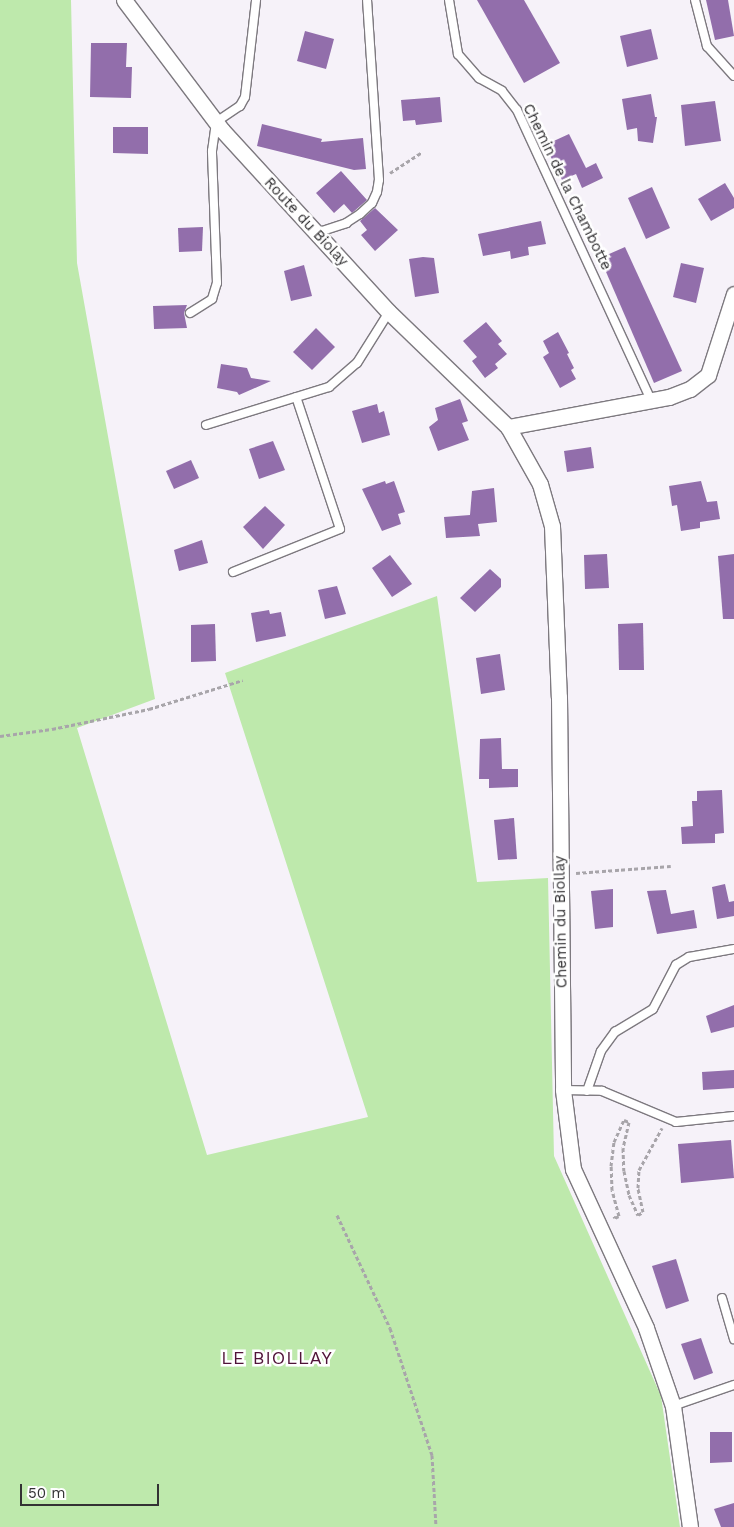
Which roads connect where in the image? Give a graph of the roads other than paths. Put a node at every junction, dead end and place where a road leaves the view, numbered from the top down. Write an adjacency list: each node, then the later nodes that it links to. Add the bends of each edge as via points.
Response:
1 (124, 0): 7 (street, Route du Biolay)
2 (256, 0): 7 (lane, via 245,97 240,106)
3 (367, 0): 8 (lane, via 379,180 372,203 360,214 346,223)
4 (448, 0): 13 (lane, Chemin de la Chambotte, via 458,54 479,78 502,92 517,110)
5 (695, 0): 6 (lane, via 707,46)
6 (734, 76)
7 (216, 122): 8 (street, Route du Biolay); 11 (lane, via 212,150 217,283 212,299)
8 (316, 233): 10 (street, Route du Biolay)
9 (734, 294): 13 (street, via 708,375 690,389)
10 (389, 312): 12 (lane, via 357,363 329,388); 15 (street, Route du Biolay)
11 (190, 313)
12 (296, 398): 14 (lane); 16 (lane, via 340,529)
13 (651, 400): 15 (street)
14 (206, 425)
15 (508, 427): 18 (street, Chemin du Biollay, via 540,484 552,526 559,697)
16 (233, 572)
17 (734, 949): 19 (lane, via 689,957 676,965 653,1009 616,1032 601,1051)
18 (562, 1090): 19 (lane); 24 (street, Chemin du Biollay, via 574,1169 646,1328)
19 (587, 1091): 20 (lane, via 602,1091 666,1121)
20 (734, 1116)
21 (722, 1298): 22 (lane)
22 (734, 1338)
23 (734, 1385): 24 (lane)
24 (673, 1406): 25 (street, Chemin du Biollay)
25 (690, 1527)

